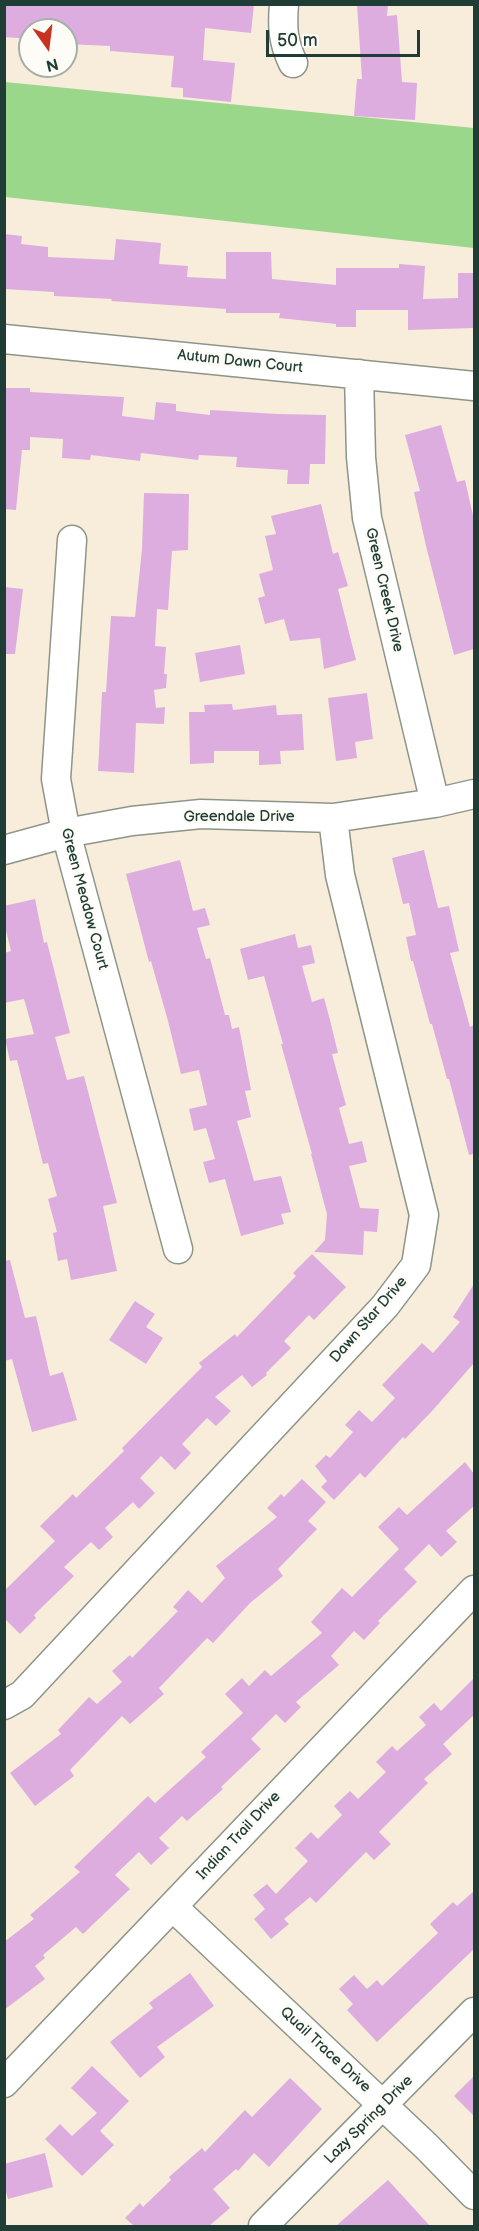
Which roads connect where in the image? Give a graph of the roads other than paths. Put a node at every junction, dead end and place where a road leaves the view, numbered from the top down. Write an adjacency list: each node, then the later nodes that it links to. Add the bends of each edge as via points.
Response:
1 (284, 4): 2 (street, via 285,45)
2 (293, 63)
3 (4, 339): 4 (street, Autum Dawn Court)
4 (359, 374): 5 (street, Autum Dawn Court); 8 (street, Green Creek Drive, via 361,457 368,518)
5 (474, 386)
6 (72, 540): 10 (street, Green Meadow Court, via 56,779)
7 (474, 794): 8 (street, Greendale Drive)
8 (435, 803): 9 (street, Greendale Drive)
9 (333, 818): 10 (street, Greendale Drive, via 201,814); 14 (street, Dawn Star Drive, via 340,875 423,1215 416,1265 385,1306 38,1678 22,1695)
10 (66, 833): 11 (street, Greendale Drive); 12 (street, Green Meadow Court)
11 (4, 850)
12 (178, 1249)
13 (474, 1590): 15 (street, Indian Trail Drive)
14 (4, 1705)
15 (173, 1907): 17 (street, Indian Trail Drive); 18 (street, Quail Trace Drive)
16 (474, 2012): 18 (street, Lazy Spring Drive)
17 (4, 2083)
18 (384, 2106): 19 (street, Quail Trace Drive); 20 (street, Lazy Spring Drive)
19 (474, 2195)
20 (263, 2226)

